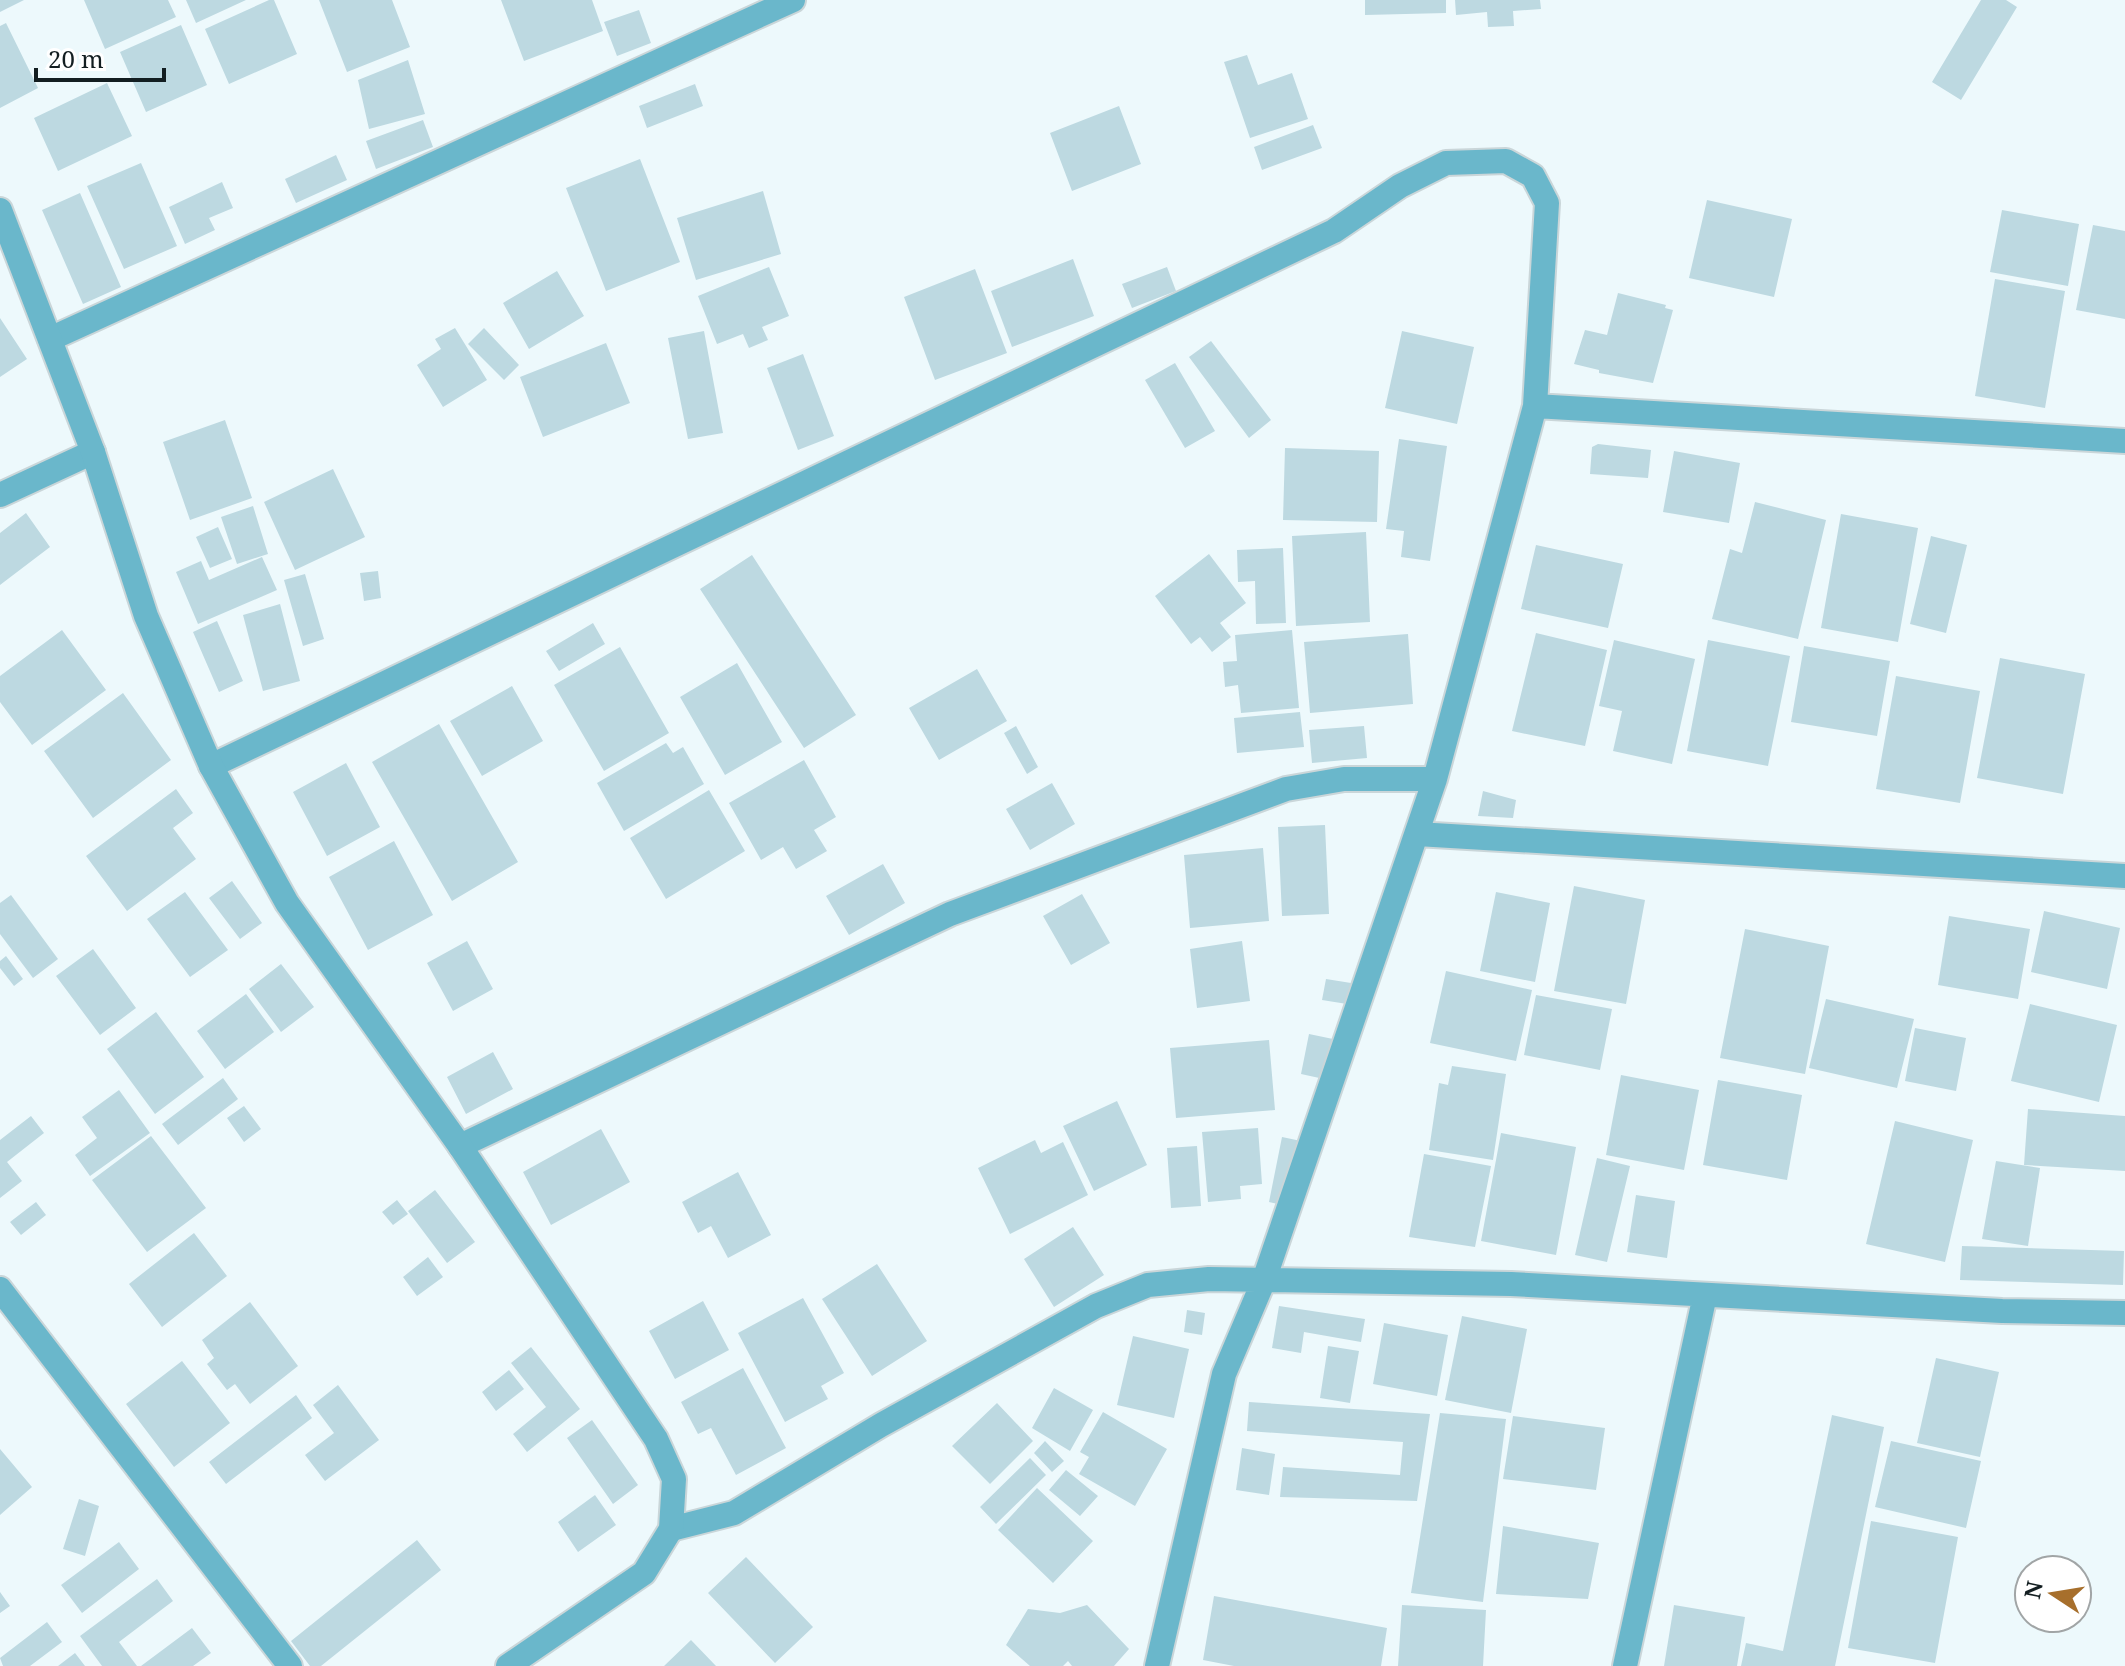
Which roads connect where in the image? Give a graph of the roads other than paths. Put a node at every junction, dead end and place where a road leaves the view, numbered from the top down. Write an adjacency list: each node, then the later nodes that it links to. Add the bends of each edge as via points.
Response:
1 (793, 0): 3 (street)
2 (0, 210): 3 (street)
3 (50, 339): 6 (street)
4 (1535, 406): 5 (street); 8 (street, via 1547,203 1533,176 1506,161 1446,163 1400,186 1334,231); 9 (street)
5 (2125, 441)
6 (93, 452): 7 (street); 8 (street, via 146,616)
7 (0, 495)
8 (211, 766): 12 (street, via 287,903)
9 (1435, 779): 10 (street); 12 (street, via 1344,779 1286,789 950,914)
10 (1417, 834): 11 (street); 13 (street)
11 (2125, 876)
12 (460, 1146): 17 (street, via 656,1439 674,1479)
13 (1264, 1280): 15 (street, via 1511,1284); 17 (street, via 1148,1285 1096,1306 734,1513); 20 (street, via 1224,1374)
14 (0, 1289): 18 (street)
15 (1705, 1295): 16 (street); 21 (street)
16 (2125, 1313)
17 (671, 1529): 19 (street, via 644,1573)
18 (290, 1666)
19 (508, 1666)
20 (1157, 1666)
21 (1625, 1666)

